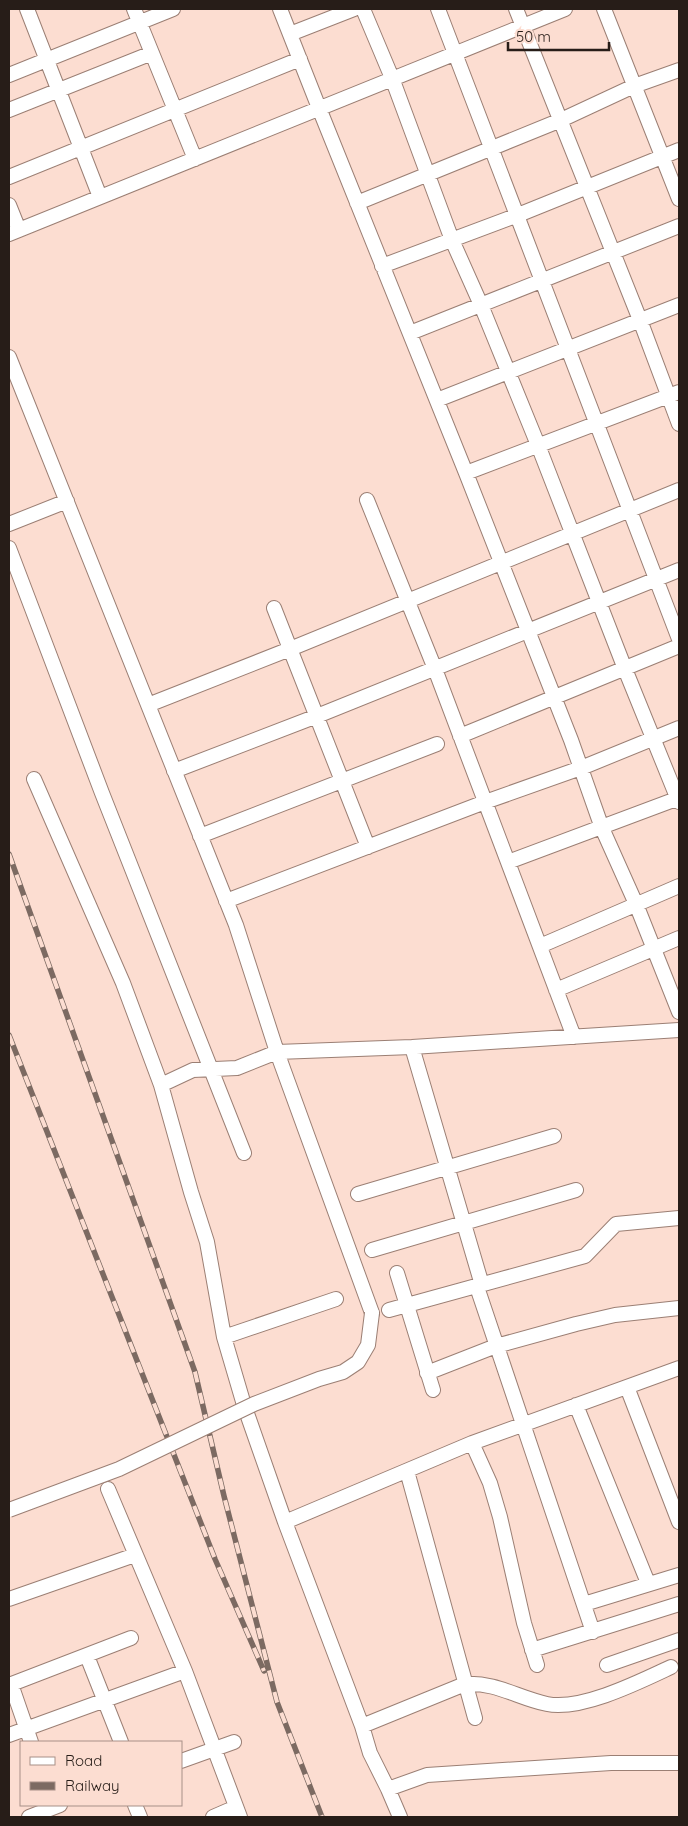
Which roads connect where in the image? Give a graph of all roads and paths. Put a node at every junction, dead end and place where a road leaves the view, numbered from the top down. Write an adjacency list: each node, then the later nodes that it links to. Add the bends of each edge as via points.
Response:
1 (27, 9): 17 (street)
2 (134, 9): 11 (street)
3 (173, 9): 11 (street)
4 (280, 9): 13 (street)
5 (354, 9): 13 (street)
6 (363, 9): 20 (street)
7 (438, 9): 14 (street)
8 (516, 9): 12 (street)
9 (565, 9): 12 (street)
10 (604, 9): 21 (street)
11 (139, 22): 15 (street); 17 (street)
12 (524, 26): 14 (street); 26 (street)
13 (290, 34): 16 (street)
14 (455, 52): 20 (street); 27 (street)
15 (152, 53): 22 (street); 25 (street)
16 (300, 59): 23 (street); 25 (street)
17 (47, 60): 19 (street); 22 (street)
18 (679, 70): 21 (street)
19 (9, 75)
20 (392, 78): 23 (street); 32 (street)
21 (634, 86): 26 (street); 30 (street)
22 (59, 90): 24 (street); 28 (street)
23 (319, 108): 31 (street); 37 (street)
24 (9, 110)
25 (175, 110): 28 (street); 31 (street)
26 (561, 120): 27 (street); 34 (street)
27 (491, 147): 32 (street); 39 (street)
28 (81, 148): 33 (street); 35 (street)
29 (679, 150): 30 (street)
30 (662, 156): 34 (street); 36 (street)
31 (194, 159): 35 (street)
32 (428, 173): 37 (street); 42 (street)
33 (9, 177)
34 (588, 187): 39 (street); 43 (street)
35 (100, 197): 41 (street)
36 (679, 199)
37 (357, 203): 44 (street)
38 (9, 204): 41 (street)
39 (518, 215): 42 (street); 45 (street)
40 (679, 226): 43 (street)
41 (14, 232)
42 (452, 240): 44 (street); 46 (street)
43 (613, 252): 45 (street); 48 (street)
44 (382, 266): 49 (street)
45 (542, 280): 46 (street); 50 (street)
46 (481, 304): 49 (street); 52 (street)
47 (679, 305): 48 (street)
48 (640, 320): 50 (street); 53 (street)
49 (410, 333): 54 (street)
50 (568, 348): 52 (street); 55 (street)
51 (9, 357): 61 (street)
52 (508, 372): 54 (street); 57 (street)
53 (674, 394): 55 (street); 56 (street)
54 (437, 400): 58 (street)
55 (597, 423): 57 (street); 62 (street)
56 (679, 424)
57 (538, 445): 58 (street); 64 (street)
58 (466, 473): 66 (street)
59 (679, 490): 62 (street)
60 (367, 500): 69 (street)
61 (66, 501): 63 (street); 79 (street)
62 (630, 510): 64 (street); 68 (street)
63 (9, 524)
64 (572, 534): 66 (street); 70 (street)
65 (9, 548): 107 (street)
66 (502, 563): 69 (street); 72 (street)
67 (679, 570): 68 (street)
68 (656, 580): 70 (street); 73 (street)
69 (407, 601): 75 (street); 76 (street)
70 (599, 603): 72 (street); 77 (street)
71 (274, 608): 75 (street)
72 (528, 631): 76 (street); 78 (street)
73 (679, 639)
74 (679, 646): 77 (street)
75 (290, 649): 79 (street); 80 (street)
76 (435, 669): 80 (street); 82 (street)
77 (624, 669): 78 (street); 83 (street)
78 (554, 698): 82 (street); 85 (street)
79 (148, 705): 86 (street)
80 (317, 716): 86 (street); 88 (street)
81 (679, 728): 83 (street)
82 (460, 736): 90 (street)
83 (654, 739): 85 (street); 89 (street)
84 (437, 744): 88 (street)
85 (581, 768): 90 (street); 91 (street)
86 (174, 771): 92 (street)
87 (34, 779): 108 (street, via 123,983)
88 (342, 782): 92 (street); 93 (street)
89 (679, 799): 91 (street)
90 (485, 802): 93 (street); 94 (street)
91 (602, 828): 94 (street); 97 (street)
92 (200, 836): 96 (street)
93 (368, 848): 96 (street)
94 (508, 862): 99 (street)
95 (679, 886): 97 (street)
96 (226, 901): 106 (street)
97 (636, 904): 99 (street); 100 (street)
98 (679, 938): 100 (street)
99 (540, 946): 101 (street)
100 (653, 948): 101 (street); 102 (street)
101 (556, 990): 104 (street)
102 (679, 1012)
103 (679, 1030): 104 (street)
104 (574, 1037): 105 (street)
105 (412, 1047): 106 (street); 111 (street)
106 (277, 1052): 107 (street, via 237,1068); 134 (street, bridge, via 372,1313 368,1345 358,1362 343,1372 254,1404 119,1469)
107 (212, 1069): 108 (street, via 193,1070); 110 (street)
108 (161, 1085): 123 (street, via 207,1242)
109 (554, 1136): 111 (street)
110 (244, 1153)
111 (447, 1168): 113 (street); 115 (street)
112 (576, 1190): 115 (street)
113 (358, 1194)
114 (679, 1218): 118 (street, via 616,1224 585,1256)
115 (464, 1224): 116 (street); 118 (street)
116 (372, 1250)
117 (397, 1273): 120 (street)
118 (479, 1286): 120 (street); 124 (street)
119 (336, 1298): 123 (street)
120 (407, 1305): 122 (street); 126 (street)
121 (679, 1308): 124 (street, via 615,1315)
122 (389, 1310)
123 (224, 1337): 135 (street)
124 (496, 1346): 126 (street); 130 (street)
125 (678, 1371): 127 (street)
126 (427, 1373): 128 (street)
127 (627, 1387): 129 (street); 136 (street)
128 (433, 1390)
129 (576, 1405): 130 (street); 139 (street)
130 (522, 1425): 131 (street); 141 (street)
131 (472, 1443): 132 (street); 146 (street, via 490,1483 500,1517)
132 (407, 1471): 135 (street); 153 (street)
133 (108, 1489): 137 (street)
134 (9, 1510)
135 (284, 1522): 156 (street)
136 (679, 1522)
137 (135, 1555): 140 (street); 151 (street)
138 (679, 1575): 139 (street)
139 (648, 1583): 141 (street)
140 (9, 1599)
141 (584, 1604): 143 (street)
142 (679, 1604): 143 (street)
143 (593, 1632): 146 (street)
144 (130, 1638): 147 (street)
145 (679, 1640): 149 (street)
146 (532, 1650): 148 (street)
147 (87, 1656): 152 (street); 154 (street)
148 (537, 1665)
149 (606, 1665)
150 (671, 1668): 153 (street, via 605,1695 564,1705 537,1702 493,1685)
151 (185, 1671): 154 (street); 162 (street)
152 (10, 1684): 157 (street)
153 (465, 1684): 155 (street); 156 (street)
154 (104, 1702): 157 (street); 160 (street)
155 (475, 1718)
156 (362, 1726): 165 (street, via 370,1753)
157 (26, 1729): 158 (street); 159 (street)
158 (9, 1735)
159 (31, 1741)
160 (121, 1741)
161 (234, 1742): 162 (street)
162 (215, 1749): 163 (street); 167 (street)
163 (182, 1761)
164 (679, 1763): 165 (street, via 611,1763 427,1775)
165 (388, 1789): 170 (street)
166 (55, 1808): 168 (street)
167 (238, 1812): 169 (street)
168 (29, 1817)
169 (213, 1817)
170 (400, 1817)

